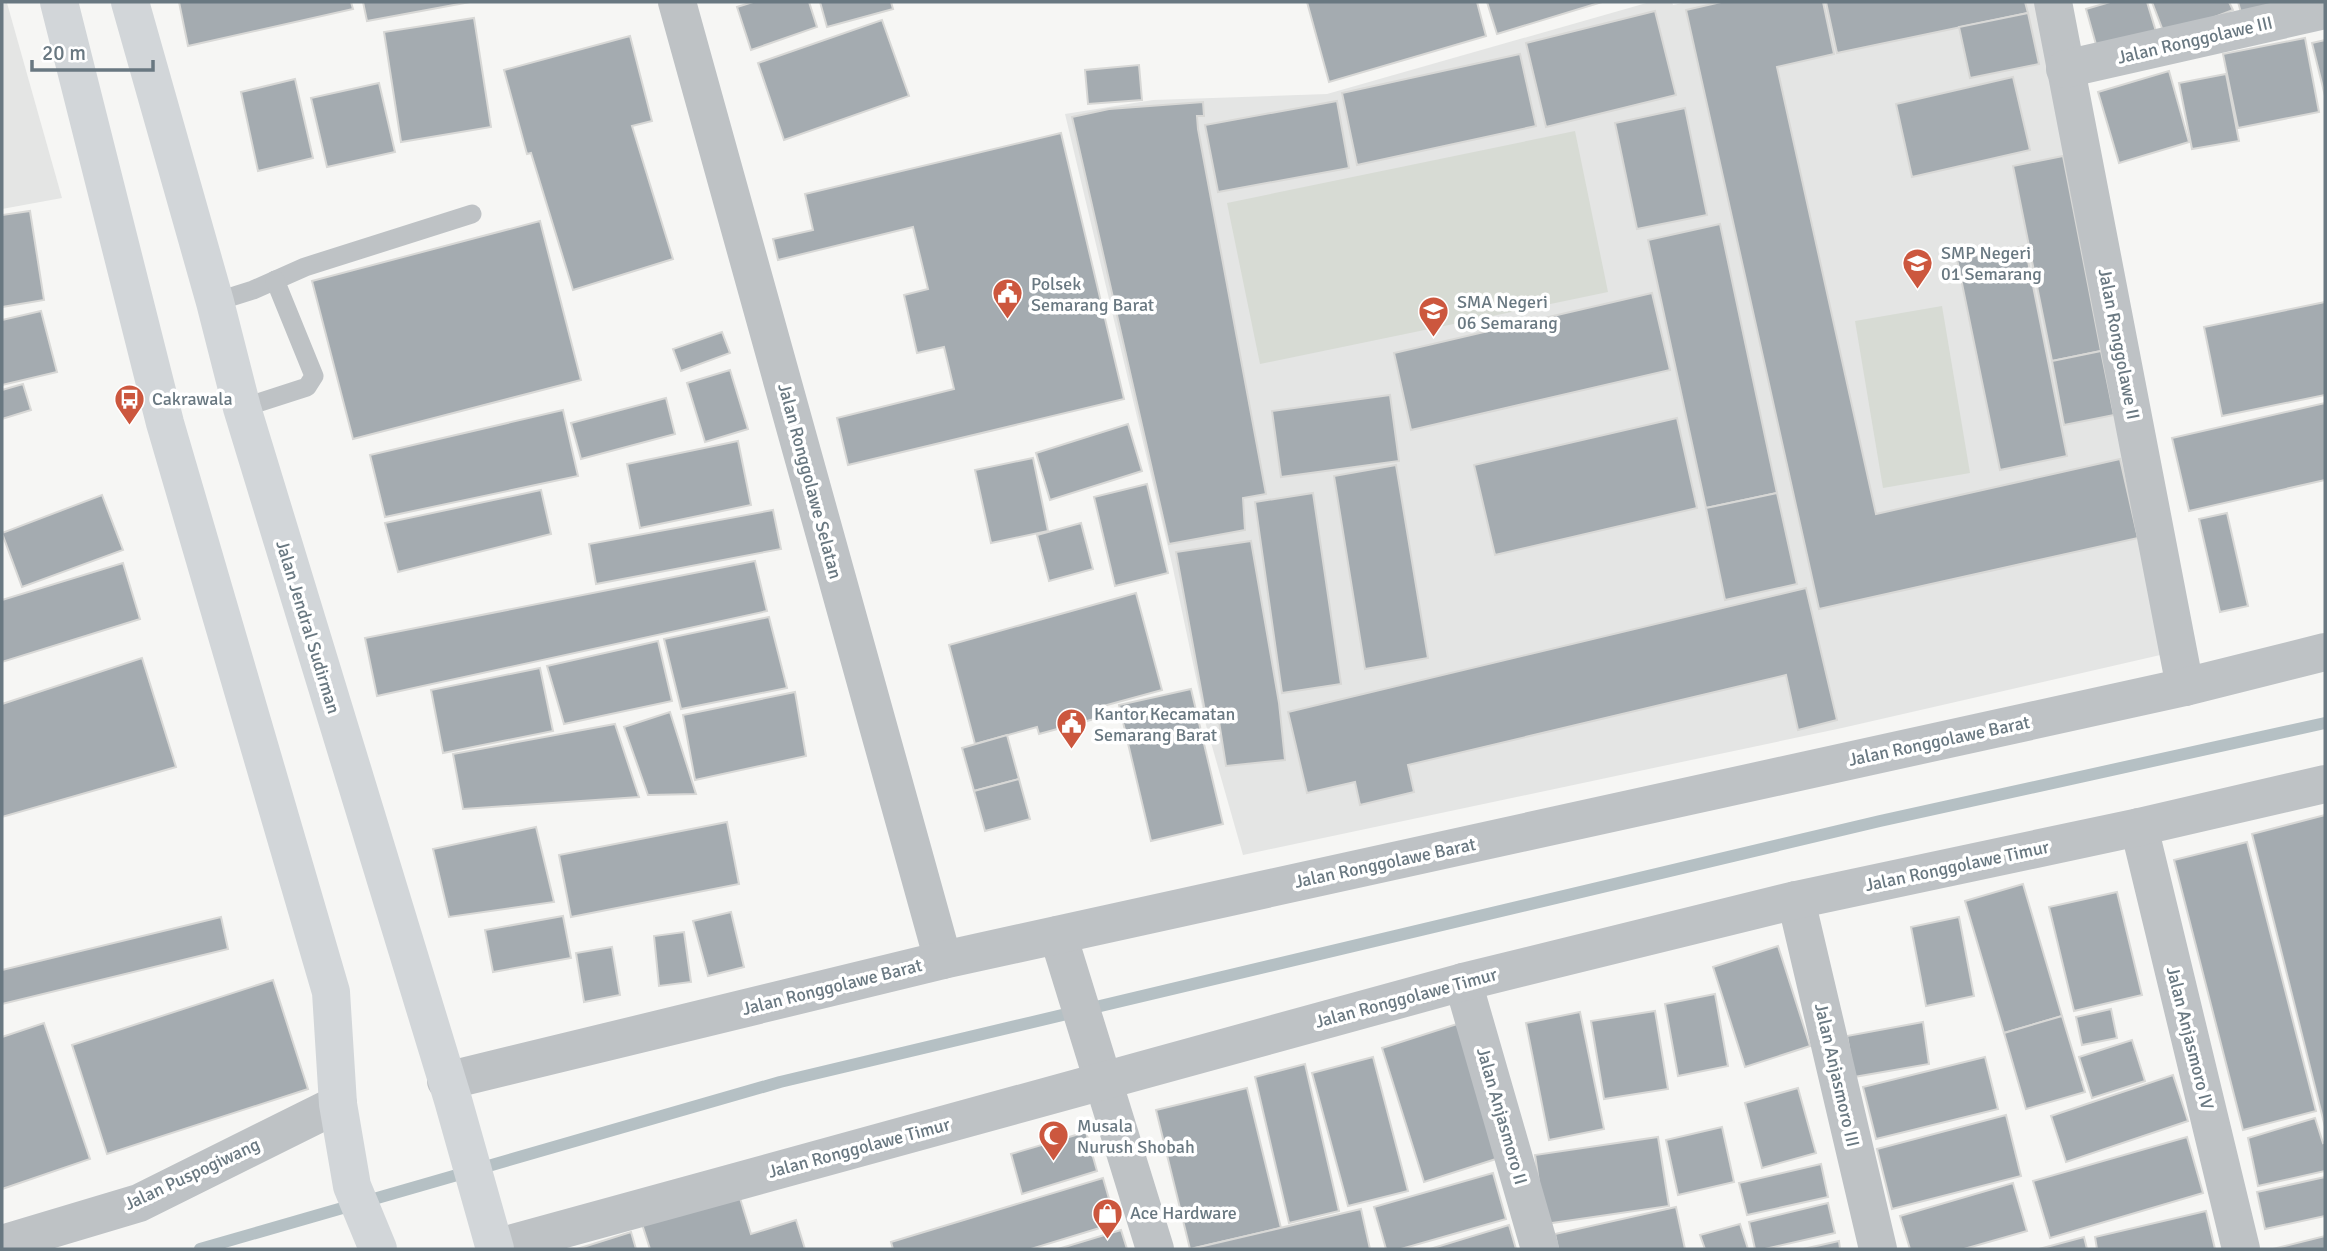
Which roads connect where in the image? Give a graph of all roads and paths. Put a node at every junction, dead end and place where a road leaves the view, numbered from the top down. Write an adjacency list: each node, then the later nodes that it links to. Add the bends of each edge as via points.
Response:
1 (59, 2): 21 (highway, via 165,423 331,992)
2 (130, 2): 9 (highway, Jalan Jendral Sudirman)
3 (677, 2): 17 (street, Jalan Ronggolawe Selatan)
4 (2053, 2): 6 (street, Jalan Ronggolawe II)
5 (2325, 10): 6 (street, Jalan Ronggolawe III)
6 (2065, 69): 12 (street, Jalan Ronggolawe II)
7 (472, 214): 8 (lane)
8 (275, 280): 9 (lane); 10 (lane, via 314,376 307,387)
9 (215, 302): 10 (highway, Jalan Jendral Sudirman)
10 (242, 408): 20 (highway, Jalan Jendral Sudirman)
11 (2325, 652): 12 (street, Jalan Ronggolawe Barat)
12 (2185, 687): 16 (street, Jalan Ronggolawe Barat)
13 (2325, 784): 14 (street, Jalan Ronggolawe Timur)
14 (2139, 827): 15 (street, Jalan Ronggolawe Timur); 28 (street, Jalan Anjasmoro IV)
15 (1796, 900): 18 (street, Jalan Ronggolawe Timur); 27 (street, Jalan Anjasmoro III)
16 (1062, 947): 17 (street, Jalan Ronggolawe Barat); 19 (street)
17 (943, 960): 20 (street, Jalan Ronggolawe Barat)
18 (1463, 982): 19 (street, Jalan Ronggolawe Timur); 26 (street, Jalan Anjasmoro II)
19 (1100, 1067): 24 (street, Jalan Ronggolawe Timur); 25 (street)
20 (449, 1090): 24 (highway, Jalan Jendral Sudirman)
21 (340, 1117): 22 (street, Jalan Puspogiwang, via 139,1203); 23 (highway, via 352,1185)
22 (2, 1244)
23 (376, 1246)
24 (495, 1249)
25 (1155, 1249)
26 (1540, 1249)
27 (1878, 1249)
28 (2241, 1249)

